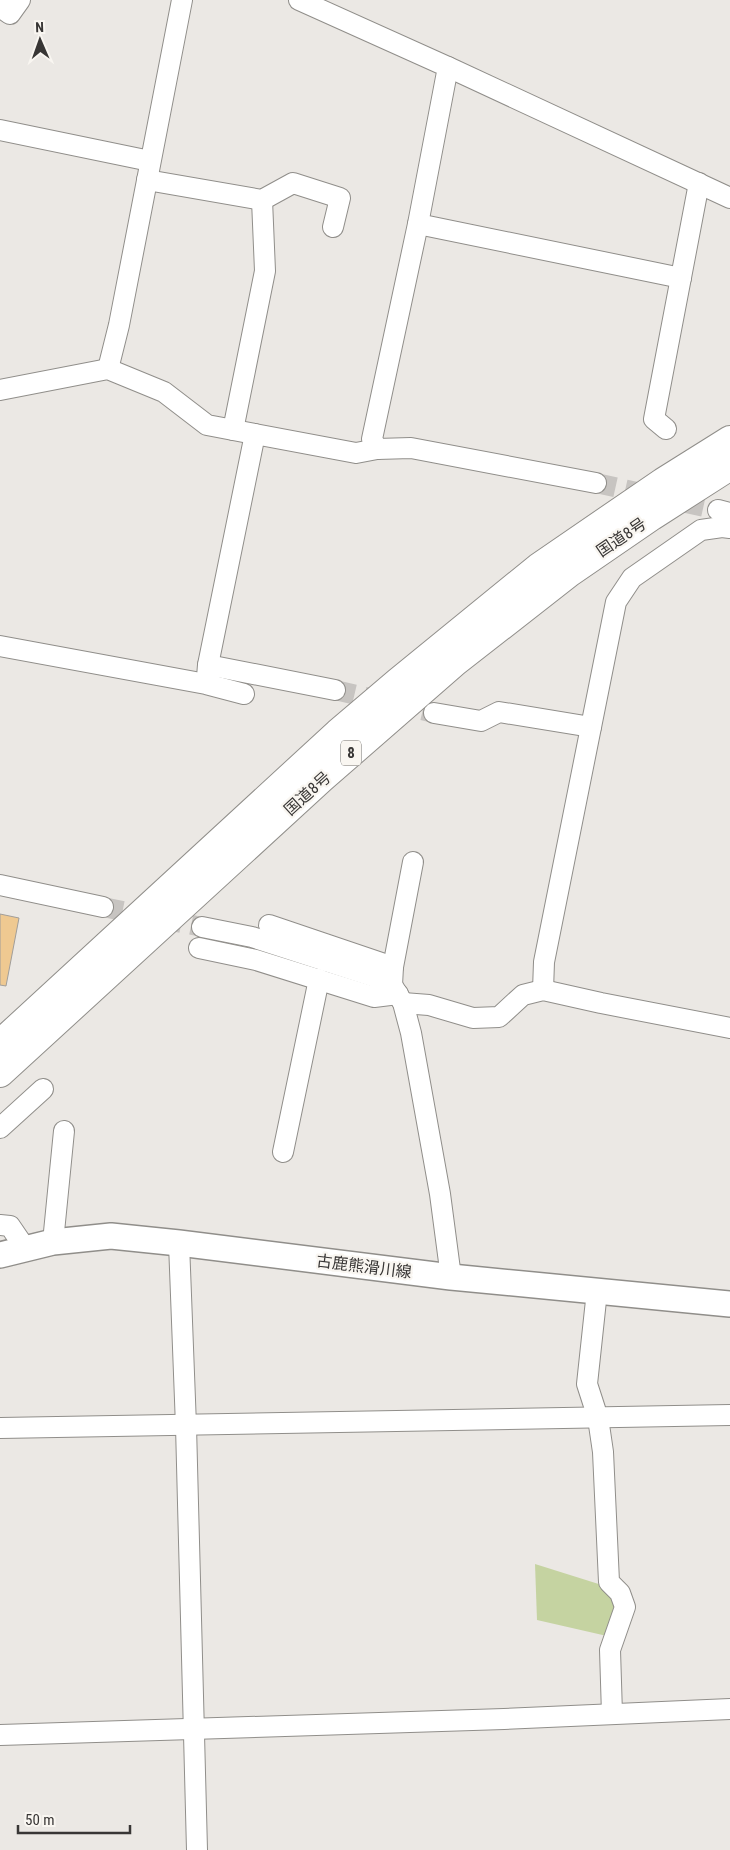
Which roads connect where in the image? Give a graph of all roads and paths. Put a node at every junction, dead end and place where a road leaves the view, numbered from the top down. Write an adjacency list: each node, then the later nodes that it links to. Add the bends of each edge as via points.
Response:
1 (20, 0): 4 (street, via 10,14)
2 (182, 0): 7 (street)
3 (299, 0): 5 (street)
4 (0, 7)
5 (448, 67): 8 (street); 11 (street)
6 (0, 130): 7 (street)
7 (149, 170): 10 (street); 14 (street)
8 (700, 183): 9 (street); 13 (street)
9 (730, 198)
10 (262, 200): 12 (street, via 293,183 340,198); 17 (street, via 265,271)
11 (418, 224): 13 (street); 20 (street, via 372,439)
12 (333, 227)
13 (681, 278): 16 (street, via 654,419)
14 (108, 369): 15 (street); 17 (street, via 164,392 207,425)
15 (0, 390)
16 (666, 429)
17 (233, 430): 18 (street)
18 (255, 434): 20 (street, via 356,453); 25 (street)
19 (730, 440): 40 (highway, 国道8号 / 8, via 539,566 398,682 338,733)
20 (377, 450): 22 (street, via 411,448)
21 (730, 466): 41 (highway, 国道8号 / 8, via 569,572 455,662 322,778)
22 (596, 483)
23 (730, 528): 29 (street, via 722,526 701,530 632,578 616,602)
24 (0, 646): 25 (street)
25 (207, 675): 26 (street); 27 (street)
26 (335, 690)
27 (244, 694)
28 (434, 713): 29 (street, via 481,721 499,712)
29 (591, 727): 38 (street, via 544,962)
30 (413, 862): 37 (street)
31 (0, 885): 32 (street)
32 (104, 907)
33 (269, 926): 37 (street)
34 (202, 927): 37 (street, via 252,937 372,976)
35 (199, 948): 36 (street, via 256,960)
36 (319, 980): 37 (street, via 374,997); 45 (street)
37 (396, 987): 38 (street, via 429,1005 473,1018 498,1017 523,995); 51 (street, via 411,1033 440,1194)
38 (543, 990): 39 (street)
39 (730, 1028)
40 (0, 1044)
41 (0, 1073)
42 (43, 1089): 43 (street)
43 (0, 1128)
44 (64, 1131): 47 (street)
45 (284, 1152)
46 (0, 1224): 49 (street, via 10,1226)
47 (53, 1242): 48 (main road, 古鹿熊滑川線, via 111,1236); 49 (main road, 古鹿熊滑川線)
48 (179, 1243): 51 (main road, 古鹿熊滑川線); 56 (street)
49 (25, 1248): 50 (main road, 古鹿熊滑川線)
50 (0, 1255)
51 (451, 1277): 52 (main road, 古鹿熊滑川線)
52 (597, 1291): 53 (main road, 古鹿熊滑川線); 55 (street, via 587,1384)
53 (730, 1304)
54 (730, 1415): 55 (street)
55 (598, 1418): 56 (street); 59 (street, via 603,1452 609,1582 620,1593 625,1607 610,1650)
56 (186, 1426): 57 (street); 60 (street)
57 (0, 1428)
58 (730, 1709): 59 (street)
59 (612, 1714): 60 (street)
60 (194, 1729): 61 (street); 62 (street)
61 (0, 1735)
62 (197, 1850)

